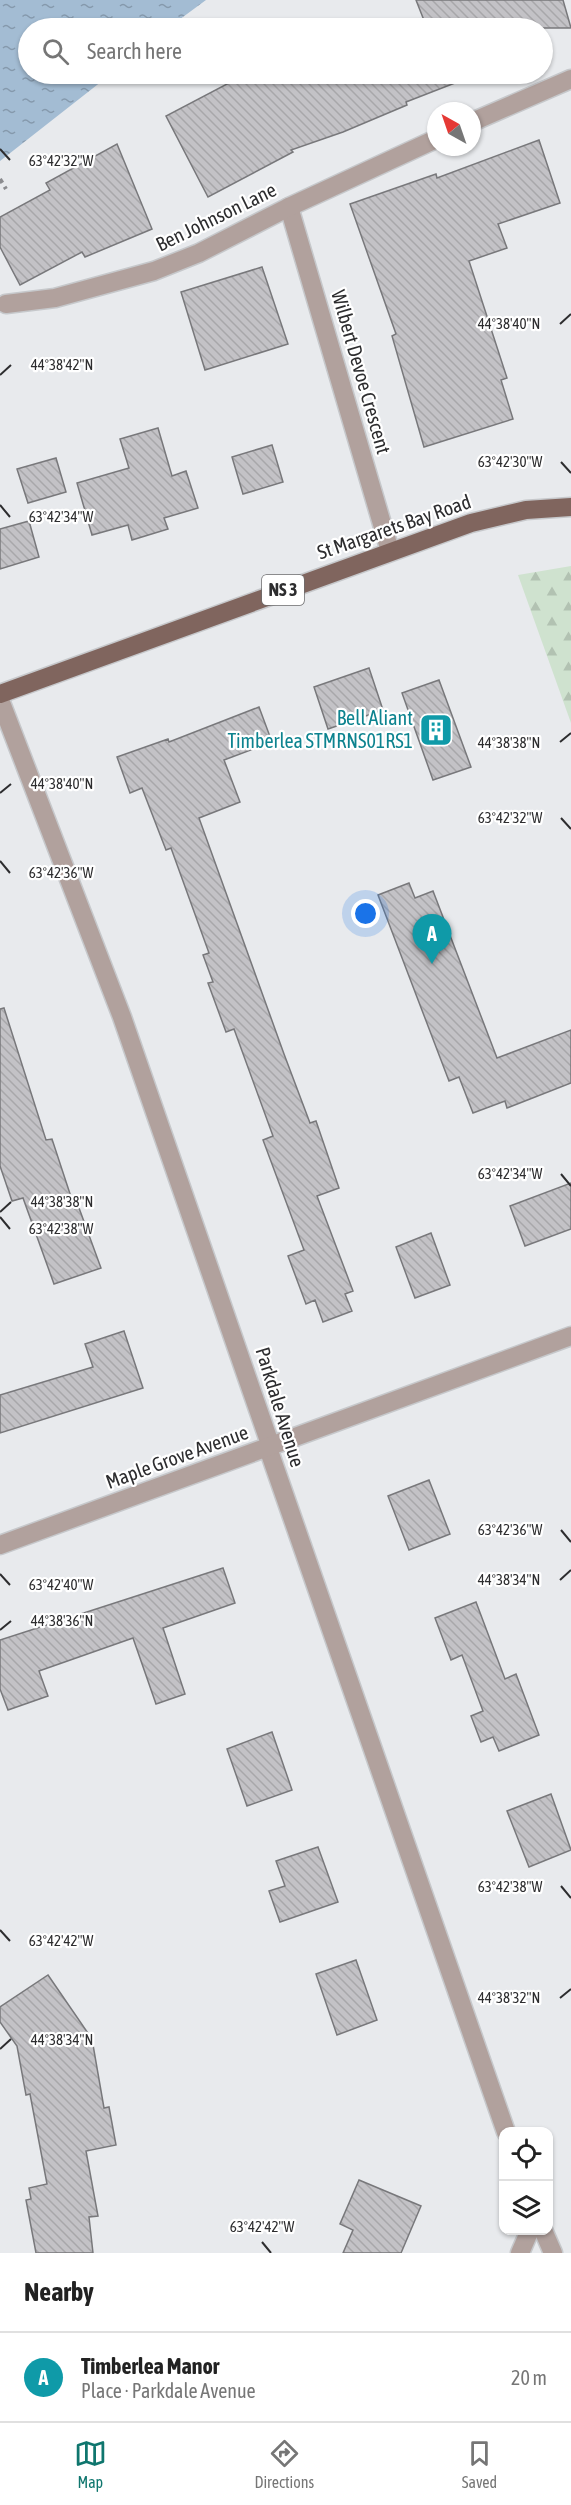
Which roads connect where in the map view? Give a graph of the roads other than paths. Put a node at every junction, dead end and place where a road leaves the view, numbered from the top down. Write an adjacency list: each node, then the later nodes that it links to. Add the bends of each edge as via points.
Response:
1 (571, 79): 2 (street)
2 (481, 118)
3 (427, 143): 4 (street, Ben Johnson Lane)
4 (289, 207): 5 (street, Ben Johnson Lane, via 199,253 154,271 55,298); 7 (street, Wilbert Devoe Crescent)
5 (6, 304)
6 (571, 507): 7 (main road, St Margarets Bay Road / NS 3, via 526,510 471,523)
7 (390, 551): 8 (main road, St Margarets Bay Road / NS 3)
8 (0, 694)
9 (0, 700): 11 (street, Parkdale Avenue, via 122,1017 219,1291 269,1441)
10 (571, 1336): 11 (street, Maple Grove Avenue)
11 (268, 1448): 12 (street, Maple Grove Avenue); 13 (street, Parkdale Avenue)
12 (0, 1545)
13 (504, 2127)
14 (528, 2235): 16 (street)
15 (545, 2235): 17 (street)
16 (520, 2253)
17 (553, 2253)

